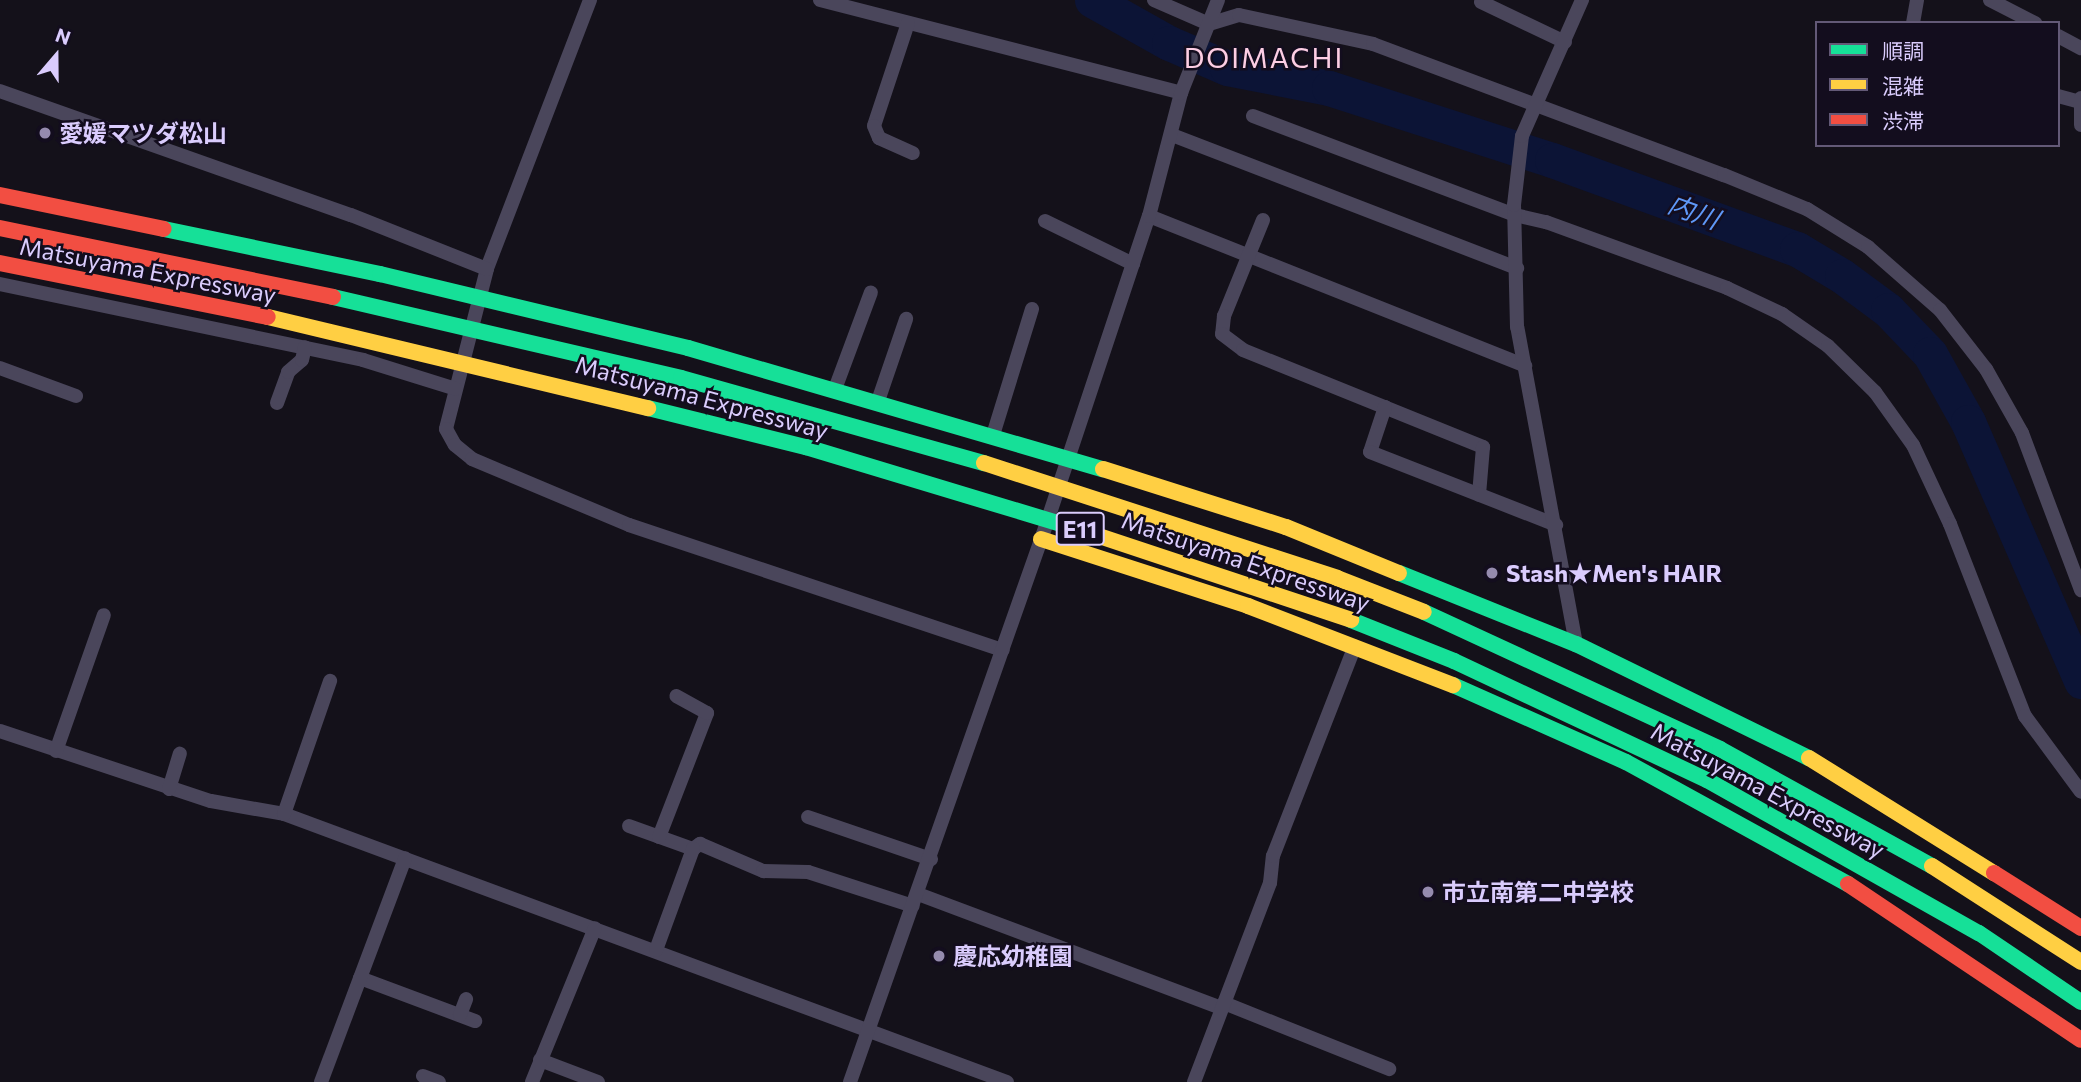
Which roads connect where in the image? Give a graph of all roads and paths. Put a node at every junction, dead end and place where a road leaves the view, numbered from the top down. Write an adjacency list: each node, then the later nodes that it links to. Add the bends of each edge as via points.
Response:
1 (590, 0): 35 (street)
2 (820, 0): 11 (street)
3 (1154, 0): 12 (street)
4 (1218, 0): 12 (street)
5 (1582, 0): 14 (street)
6 (1917, 0): 9 (street)
7 (1990, 0): 10 (street)
8 (1481, 2): 14 (street)
9 (1913, 21)
10 (2031, 21)
11 (908, 23): 16 (street); 24 (street, via 874,126 879,138)
12 (1208, 28): 16 (street); 20 (street, via 1239,15 1322,30)
13 (2060, 37): 15 (street)
14 (1564, 42): 20 (street)
15 (2081, 48)
16 (1184, 87): 23 (street)
17 (0, 91): 35 (street, via 351,215)
18 (2060, 96): 19 (street)
19 (2080, 100): 22 (street)
20 (1533, 104): 26 (street, via 1521,136); 55 (street, via 1807,209 1868,247 1940,310 1986,369 2022,433)
21 (1253, 116): 26 (street)
22 (2081, 125)
23 (1172, 135): 27 (street); 34 (street)
24 (913, 153)
25 (0, 195): 38 (main road, via 133,219)
26 (1514, 210): 34 (street); 66 (street, via 1727,288 1771,309 1828,346 1875,392 1913,445 1950,524 2025,716)
27 (1149, 216): 31 (street); 33 (street)
28 (1263, 220): 31 (street)
29 (1045, 221): 33 (street)
30 (0, 228): 78 (main road, Matsuyama Expressway / E11, bridge, via 403,312 681,378 977,461 1337,578 1467,629 1720,749 1862,824 1999,906)
31 (1248, 256): 42 (street); 49 (street, via 1224,316 1222,334 1243,349)
32 (0, 263): 81 (main road, Matsuyama Expressway / E11, bridge, via 369,338 806,447 1153,551 1327,610 1454,661 1707,780 1979,933)
33 (1133, 264): 51 (street)
34 (1517, 268): 42 (street, via 1517,327)
35 (487, 269): 38 (street)
36 (0, 284): 41 (street)
37 (871, 292): 45 (street)
38 (478, 299): 44 (street); 45 (main road)
39 (1032, 309): 50 (street)
40 (906, 319): 47 (street)
41 (305, 347): 44 (street); 48 (street, via 302,360 288,372)
42 (1525, 366): 53 (street)
43 (0, 368): 46 (street)
44 (456, 389): 59 (street, via 446,429 455,445 472,459 629,525)
45 (835, 389): 47 (main road)
46 (76, 396)
47 (878, 401): 50 (main road)
48 (277, 403)
49 (1385, 407): 52 (street, via 1483,447); 52 (street, via 1370,452)
50 (993, 435): 51 (main road)
51 (1067, 457): 54 (street); 57 (main road, via 1286,527)
52 (1479, 495): 53 (street)
53 (1556, 525): 57 (street)
54 (1041, 539): 58 (main road); 59 (street)
55 (2081, 590)
56 (104, 615): 63 (street)
57 (1576, 644): 76 (main road, via 1818,763)
58 (1355, 646): 82 (street, via 1273,856 1270,883); 86 (main road, via 1626,762 1727,816 1930,935)
59 (1003, 650): 73 (street)
60 (330, 681): 67 (street)
61 (676, 696): 70 (street, via 706,713)
62 (0, 731): 63 (street)
63 (56, 751): 65 (street)
64 (180, 754): 65 (street)
65 (169, 789): 67 (street)
66 (2081, 792)
67 (284, 814): 72 (street)
68 (808, 817): 73 (street)
69 (629, 826): 70 (street)
70 (659, 837): 71 (street)
71 (693, 849): 74 (street, via 700,844 763,871 808,872); 77 (street)
72 (405, 858): 75 (street); 79 (street)
73 (931, 859): 74 (street)
74 (916, 900): 82 (street); 85 (street)
75 (596, 928): 77 (street); 87 (street)
76 (2081, 928)
77 (656, 950): 85 (street)
78 (2081, 962)
79 (360, 978): 83 (street); 90 (street)
80 (466, 999): 83 (street)
81 (2081, 1002)
82 (1223, 1006): 88 (street); 96 (street)
83 (460, 1015): 84 (street)
84 (475, 1021)
85 (868, 1028): 94 (street); 95 (street)
86 (2081, 1040)
87 (540, 1060): 92 (street); 93 (street)
88 (1389, 1069)
89 (423, 1076): 91 (street)
90 (321, 1082)
91 (439, 1082)
92 (532, 1082)
93 (598, 1082)
94 (850, 1082)
95 (1007, 1082)
96 (1194, 1082)

